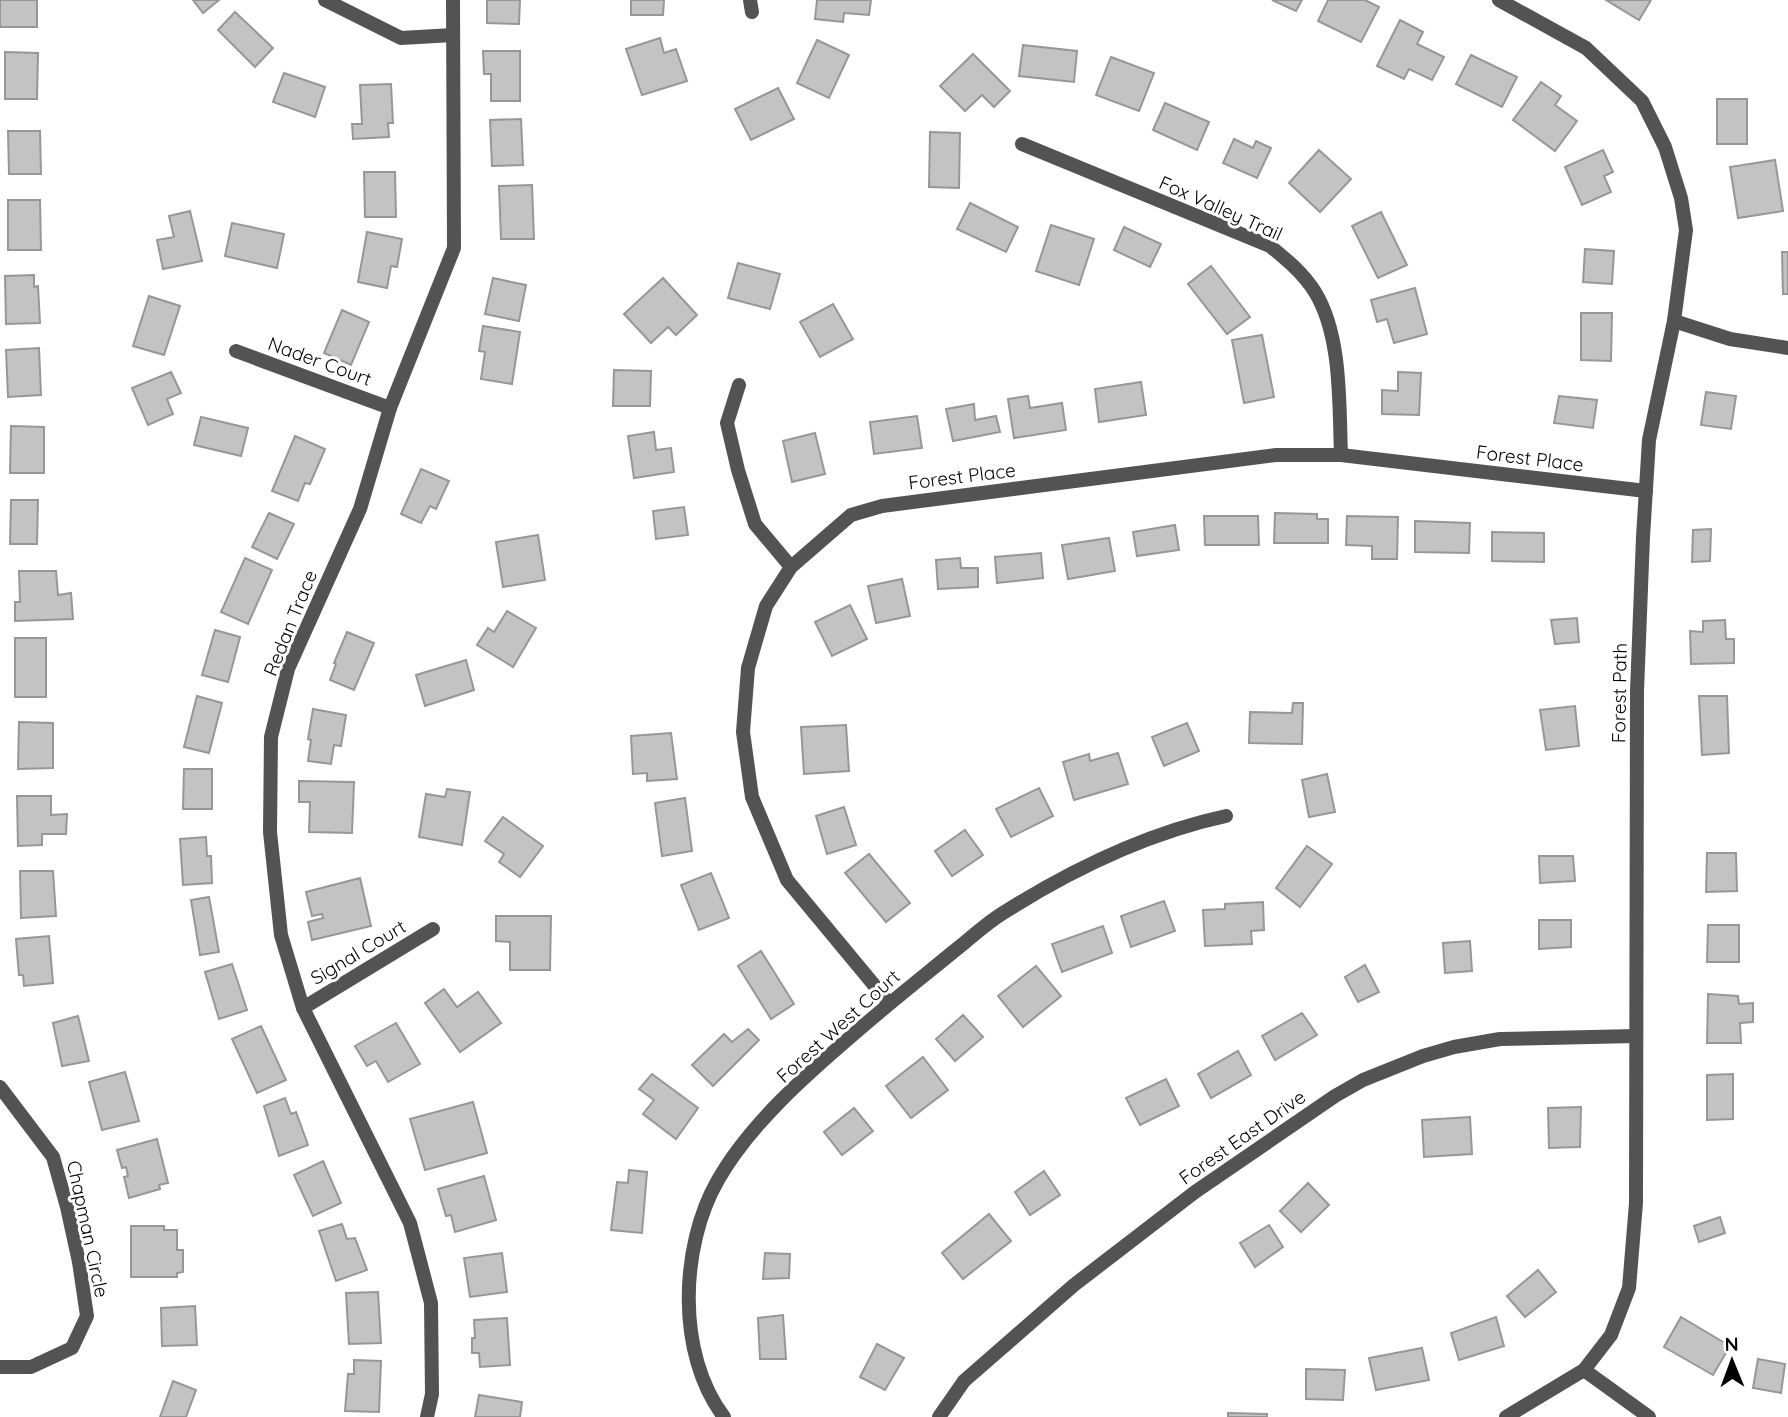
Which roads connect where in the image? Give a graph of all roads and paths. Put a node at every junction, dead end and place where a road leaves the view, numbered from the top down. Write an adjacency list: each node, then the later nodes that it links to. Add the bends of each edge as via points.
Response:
1 (325, 0): 4 (street, via 401,38)
2 (453, 0): 4 (street, Redan Trace)
3 (1499, 0): 6 (street, Forest Path, via 1586,48 1642,101 1665,147 1683,209 1686,230)
4 (453, 35): 10 (street, Redan Trace, via 454,248)
5 (1022, 144): 11 (street, Fox Valley Trail, via 1270,246 1295,267 1315,292 1329,321 1339,388)
6 (1674, 321): 7 (street, via 1730,339); 12 (street, Forest Path, via 1649,440)
7 (1788, 348)
8 (236, 351): 10 (street, Nader Court)
9 (739, 385): 13 (street, via 727,423 738,470 755,524)
10 (390, 408): 17 (street, Redan Trace, via 360,509 288,669 271,737 270,832 281,935)
11 (1341, 455): 12 (street, Forest Place); 13 (street, Forest Place, via 1276,455 882,506 851,515)
12 (1646, 491): 18 (street, Forest Path, via 1637,691)
13 (791, 567): 16 (street, Forest Place, via 766,606 748,668 743,732 752,797 787,880)
14 (1226, 817): 16 (street, Forest West Court, via 1146,839 1060,879 1001,914)
15 (433, 929): 17 (street, Signal Court)
16 (889, 1003): 23 (street, Forest West Court, via 755,1129 717,1181 704,1211 692,1252 692,1338 701,1370)
17 (303, 1008): 22 (street, Redan Trace, via 411,1223 431,1303 432,1394)
18 (1636, 1036): 21 (street, Forest Path, via 1636,1203 1629,1288 1611,1335); 24 (street, Forest East Drive, via 1488,1041 1423,1055 1363,1080 1195,1192 1074,1285 964,1381)
19 (0, 1087): 20 (street, Chapman Circle, via 53,1157 70,1218 87,1316 72,1348 30,1367)
20 (0, 1367)
21 (1584, 1370): 25 (street, Forest Path); 26 (street)
22 (427, 1417)
23 (724, 1417)
24 (939, 1417)
25 (1506, 1417)
26 (1649, 1417)

